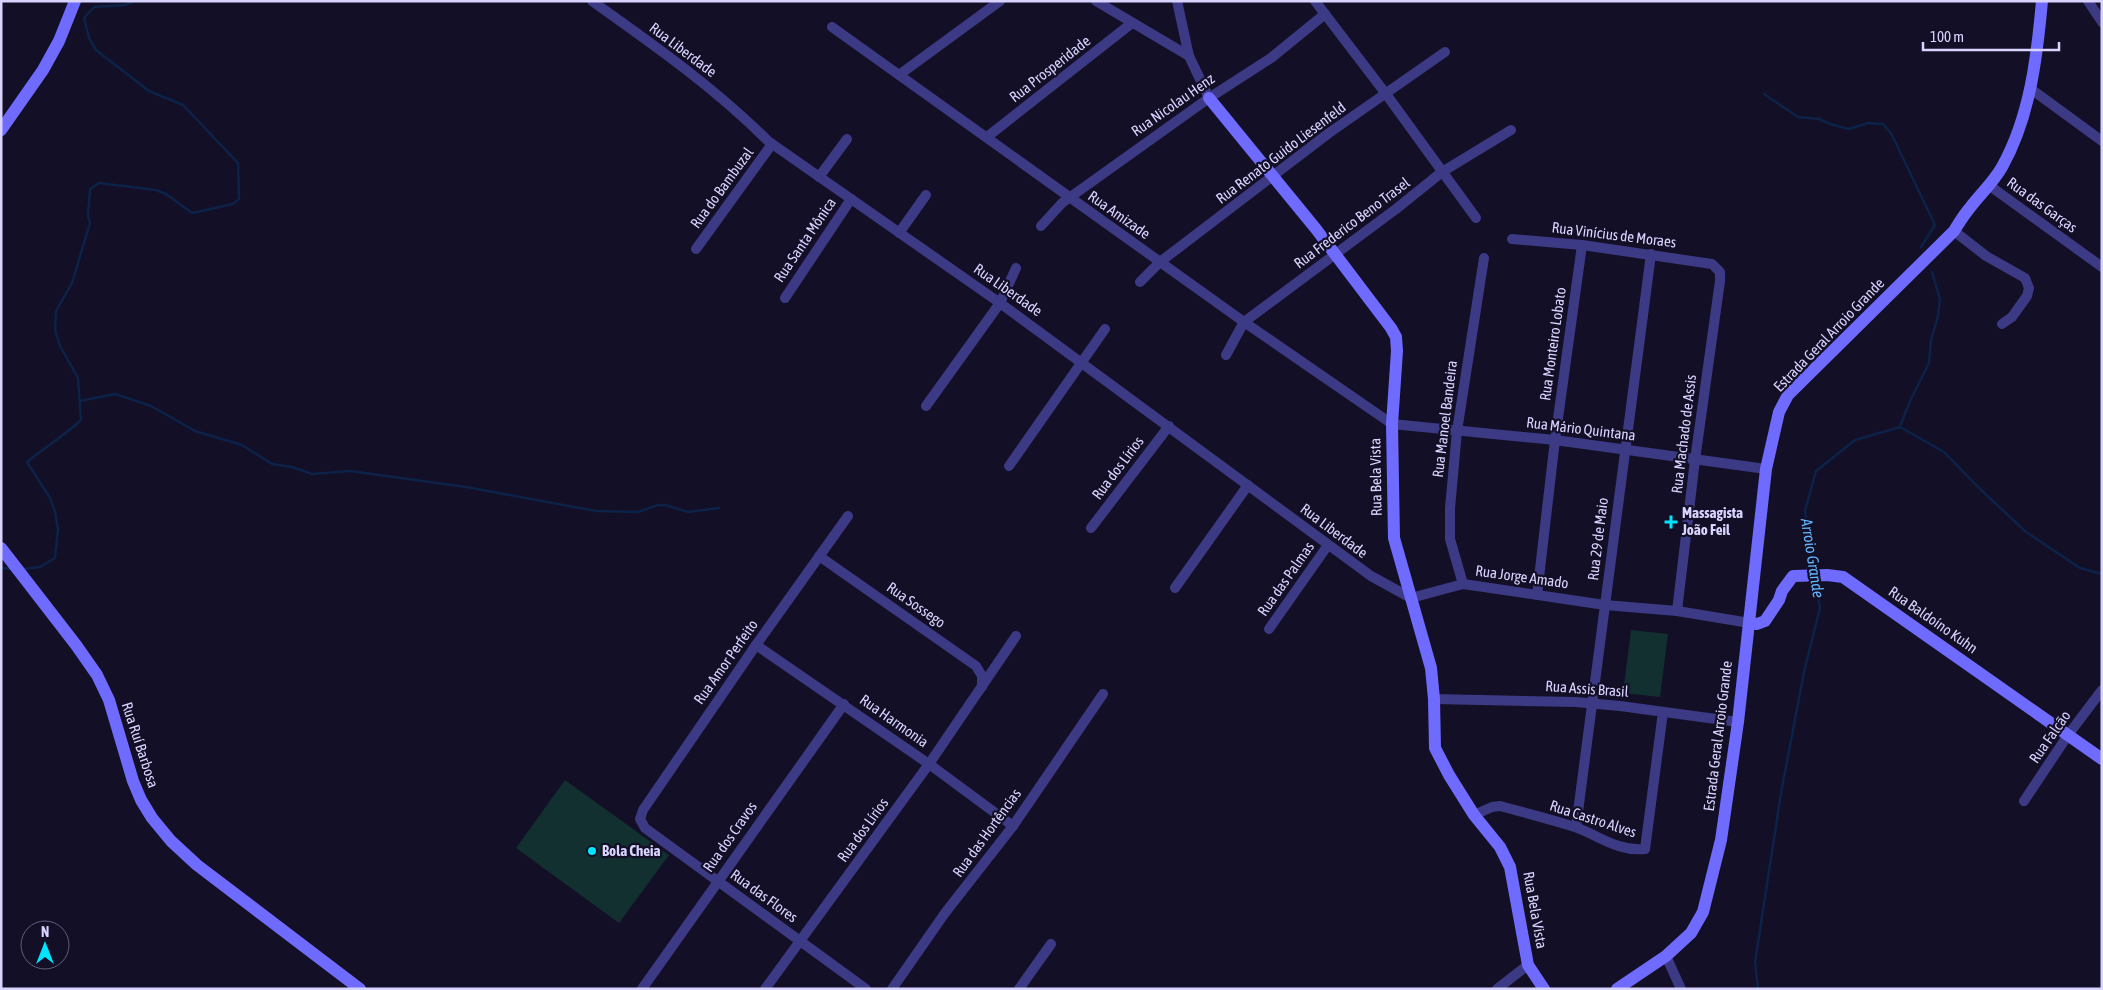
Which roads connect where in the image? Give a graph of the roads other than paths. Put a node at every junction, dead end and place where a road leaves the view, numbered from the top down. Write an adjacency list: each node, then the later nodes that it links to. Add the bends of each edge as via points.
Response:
1 (75, 1): 19 (main road, via 43,70)
2 (592, 1): 24 (street, Rua Liberdade, via 677,62)
3 (1000, 1): 15 (street)
4 (1096, 1): 11 (street)
5 (1177, 1): 14 (street, Rua Bela Vista)
6 (1315, 1): 9 (street)
7 (2042, 1): 16 (main road, Estrada Geral Arroio Grande)
8 (2088, 1): 10 (street)
9 (1325, 14): 17 (street); 18 (street, Rua Nicolau Henz, via 1271,58)
10 (2102, 22)
11 (1132, 23): 14 (street); 21 (street, Rua Prosperidade)
12 (832, 27): 15 (street, Rua Amizade)
13 (1445, 52): 17 (street, Rua Renato Guido Liesenfeld)
14 (1189, 56): 18 (street, Rua Bela Vista)
15 (899, 75): 21 (street, Rua Amizade)
16 (2031, 89): 23 (street); 28 (main road, Estrada Geral Arroio Grande, via 2010,148)
17 (1386, 94): 25 (street); 27 (street, Rua Renato Guido Liesenfeld, via 1329,133)
18 (1209, 98): 27 (main road, Rua Bela Vista); 30 (street, Rua Nicolau Henz)
19 (1, 130)
20 (1511, 130): 25 (street, Rua Frederico Beno Trasel)
21 (987, 137): 30 (street, Rua Amizade)
22 (847, 139): 26 (street)
23 (2102, 140)
24 (772, 144): 26 (street, Rua Liberdade); 38 (street, Rua do Bambuzal)
25 (1442, 172): 32 (street); 40 (street, Rua Frederico Beno Trasel)
26 (819, 176): 31 (street, Rua Liberdade)
27 (1274, 177): 40 (main road, Rua Bela Vista); 42 (street, Rua Renato Guido Liesenfeld)
28 (1990, 186): 34 (main road, Estrada Geral Arroio Grande, via 1969,208); 44 (street, Rua das Garças)
29 (926, 195): 35 (street)
30 (1069, 198): 33 (street, Rua Nicolau Henz); 42 (street, Rua Amizade)
31 (851, 199): 35 (street, Rua Liberdade); 47 (street, Rua Santa Mônica)
32 (1476, 218)
33 (1041, 226)
34 (1954, 231): 50 (street, via 1986,256 2025,278 2029,288 2027,296 2012,317); 62 (main road, Estrada Geral Arroio Grande, via 1788,395 1779,412)
35 (900, 233): 48 (street, Rua Liberdade)
36 (1512, 239): 37 (street, Rua Vinícius de Moraes)
37 (1582, 245): 39 (street, Rua Vinícius de Moraes); 58 (street, Rua Monteiro Lobato)
38 (696, 249)
39 (1651, 254): 43 (street, Rua Vinícius de Moraes); 59 (street, Rua 29 de Maio)
40 (1335, 255): 49 (street, Rua Frederico Beno Trasel); 55 (main road, Rua Bela Vista, via 1396,338)
41 (1484, 258): 57 (street, Rua Manoel Bandeira)
42 (1160, 262): 46 (street, Rua Renato Guido Liesenfeld); 49 (street, Rua Amizade)
43 (1712, 264): 60 (street, Rua Machado de Assis, via 1720,272 1720,281)
44 (2102, 267)
45 (1016, 268): 48 (street)
46 (1140, 282)
47 (785, 298)
48 (1000, 303): 53 (street, Rua Liberdade); 54 (street)
49 (1244, 322): 52 (street, Rua Frederico Beno Trasel); 55 (street, Rua Amizade)
50 (2002, 324)
51 (1105, 329): 53 (street)
52 (1226, 354)
53 (1083, 362): 56 (street, Rua Liberdade); 61 (street)
54 (926, 406)
55 (1392, 424): 57 (street, Rua Mário Quintana); 74 (main road, Rua Bela Vista, via 1394,538)
56 (1169, 426): 63 (street, Rua Liberdade); 65 (street, Rua dos Lírios)
57 (1457, 431): 58 (street, Rua Mário Quintana); 71 (street, Rua Manoel Bandeira, via 1450,539)
58 (1555, 440): 59 (street, Rua Mário Quintana); 73 (street, Rua Monteiro Lobato)
59 (1625, 449): 60 (street, Rua Mário Quintana); 75 (street, Rua 29 de Maio)
60 (1695, 460): 62 (street, Rua Mário Quintana); 76 (street, Rua Machado de Assis)
61 (1009, 466)
62 (1766, 469): 77 (main road, Estrada Geral Arroio Grande)
63 (1248, 485): 67 (street, Rua Liberdade); 72 (street)
64 (848, 516): 69 (street, Rua Amor Perfeito)
65 (1091, 528)
66 (1, 539): 70 (main road, Rua Ruí Barbosa)
67 (1328, 545): 74 (street, Rua Liberdade, via 1371,576); 78 (street, Rua das Palmas)
68 (1, 548): 70 (main road, Rua Ruí Barbosa)
69 (819, 556): 80 (street, Rua Amor Perfeito); 81 (street, Rua Sossego, via 976,666 982,676)
70 (13, 561): 103 (main road, Rua Ruí Barbosa, via 96,675 109,700 133,781 152,818 197,865)
71 (1463, 584): 73 (street, Rua Jorge Amado); 74 (street, Rua Jorge Amado)
72 (1176, 588)
73 (1537, 595): 75 (street, Rua Jorge Amado)
74 (1411, 598): 84 (main road, Rua Bela Vista, via 1431,668)
75 (1604, 605): 76 (street, Rua Jorge Amado); 85 (street, Rua 29 de Maio)
76 (1677, 611): 77 (street, Rua Jorge Amado)
77 (1750, 623): 88 (main road, Estrada Geral Arroio Grande); 89 (main road, Rua Baldoíno Kuhn, via 1765,621 1793,576 1843,577)
78 (1269, 629)
79 (1016, 636): 81 (street, Rua dos Lírios)
80 (756, 644): 86 (street, Rua Harmonia); 96 (street, Rua Amor Perfeito, via 643,810 640,819)
81 (982, 687): 91 (street, Rua dos Lírios)
82 (2102, 690): 89 (street, Rua Falcão)
83 (1103, 694): 94 (street, Rua das Hortências)
84 (1434, 699): 85 (street, Rua Assis Brasil); 93 (main road, Rua Bela Vista, via 1435,748)
85 (1593, 703): 87 (street, Rua Assis Brasil); 95 (street, Rua 29 de Maio)
86 (844, 704): 91 (street, Rua Harmonia); 97 (street, Rua dos Cravos)
87 (1663, 712): 88 (street, Rua Assis Brasil); 95 (street, Rua Castro Alves, via 1645,849 1625,848 1606,842)
88 (1738, 722): 100 (main road, Estrada Geral Arroio Grande, via 1721,840 1703,912 1691,933)
89 (2068, 735): 90 (main road, Rua Baldoíno Kuhn); 92 (street, Rua Falcão)
90 (2102, 759)
91 (929, 764): 94 (street, Rua Harmonia); 98 (street, Rua dos Lírios)
92 (2024, 801)
93 (1474, 815): 95 (street, Rua Castro Alves, via 1500,806); 101 (main road, Rua Bela Vista, via 1500,847 1510,867)
94 (1013, 826): 107 (street, Rua das Hortências, via 945,913)
95 (1576, 827)
96 (645, 828): 97 (street, Rua das Flores)
97 (718, 881): 98 (street, Rua das Flores); 104 (street, Rua dos Cravos)
98 (800, 941): 105 (street, Rua dos Lírios); 106 (street, Rua das Flores)
99 (1051, 944): 108 (street)
100 (1666, 956): 111 (main road, Estrada Geral Arroio Grande); 112 (street)
101 (1528, 965): 102 (street); 110 (main road, Rua Bela Vista)
102 (1500, 986): 109 (street)
103 (360, 989)
104 (642, 989)
105 (765, 989)
106 (866, 989)
107 (892, 989)
108 (1019, 989)
109 (1514, 989)
110 (1544, 989)
111 (1617, 989)
112 (1681, 989)

